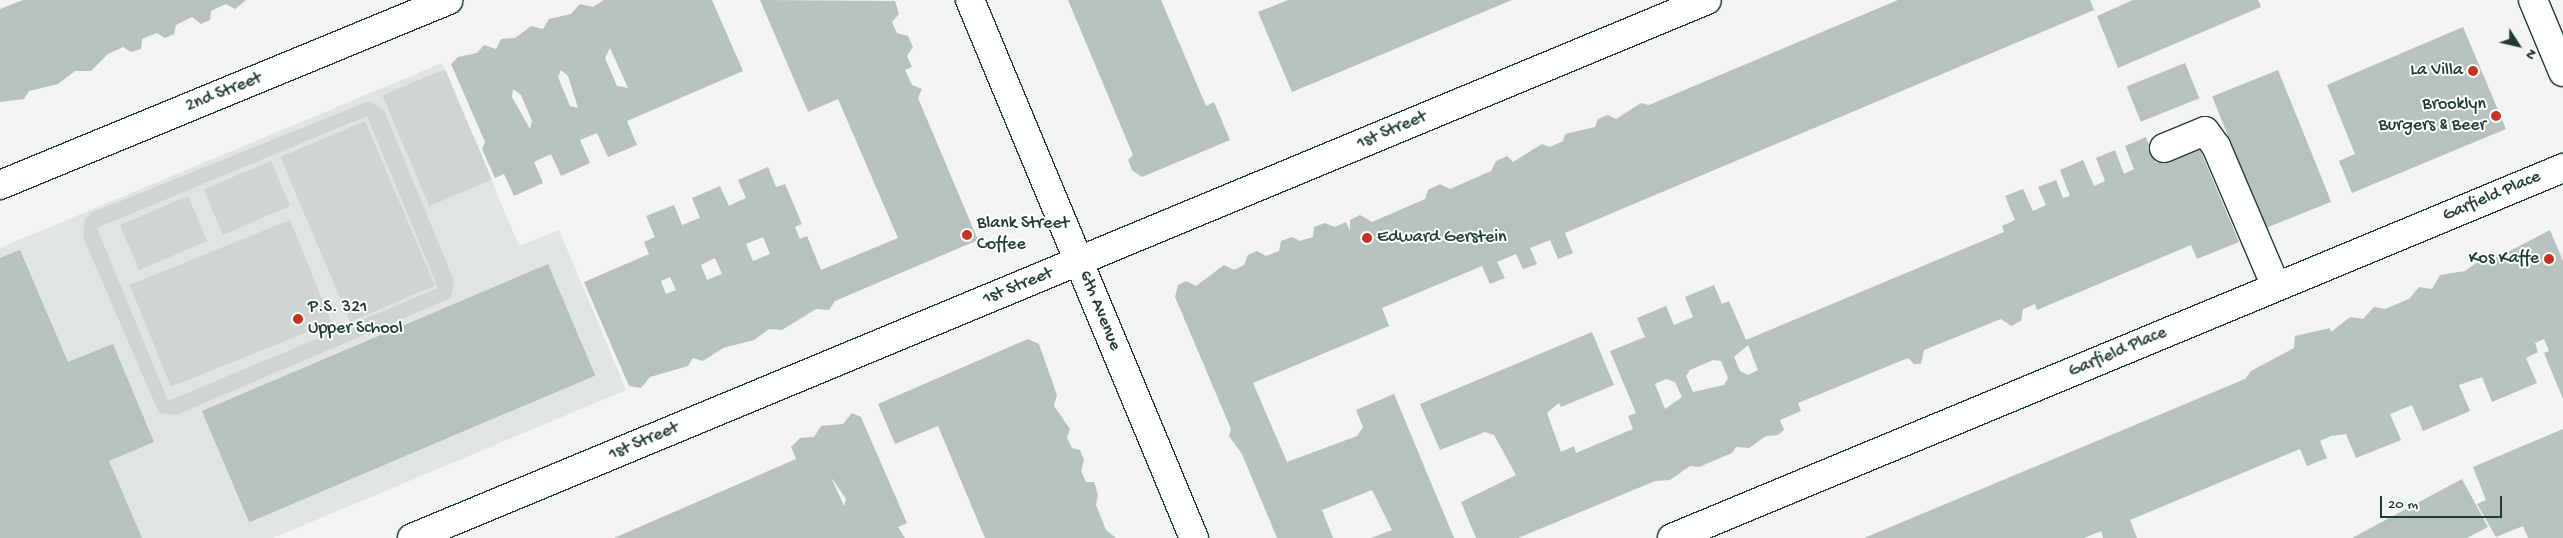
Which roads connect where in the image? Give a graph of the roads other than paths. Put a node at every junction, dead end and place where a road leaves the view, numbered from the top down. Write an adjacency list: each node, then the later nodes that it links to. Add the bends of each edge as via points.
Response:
1 (448, 0): 8 (street, 2nd Street)
2 (970, 0): 9 (street, 6th Avenue)
3 (1707, 0): 9 (street, 1st Street)
4 (2533, 0): 5 (street)
5 (2563, 72)
6 (2164, 148): 10 (street, via 2205,131 2216,146)
7 (2563, 168): 10 (street, Garfield Place)
8 (0, 185)
9 (1079, 261): 11 (street, 1st Street); 12 (street, 6th Avenue)
10 (2276, 287): 13 (street, Garfield Place)
11 (412, 538)
12 (1194, 538)
13 (1672, 538)

